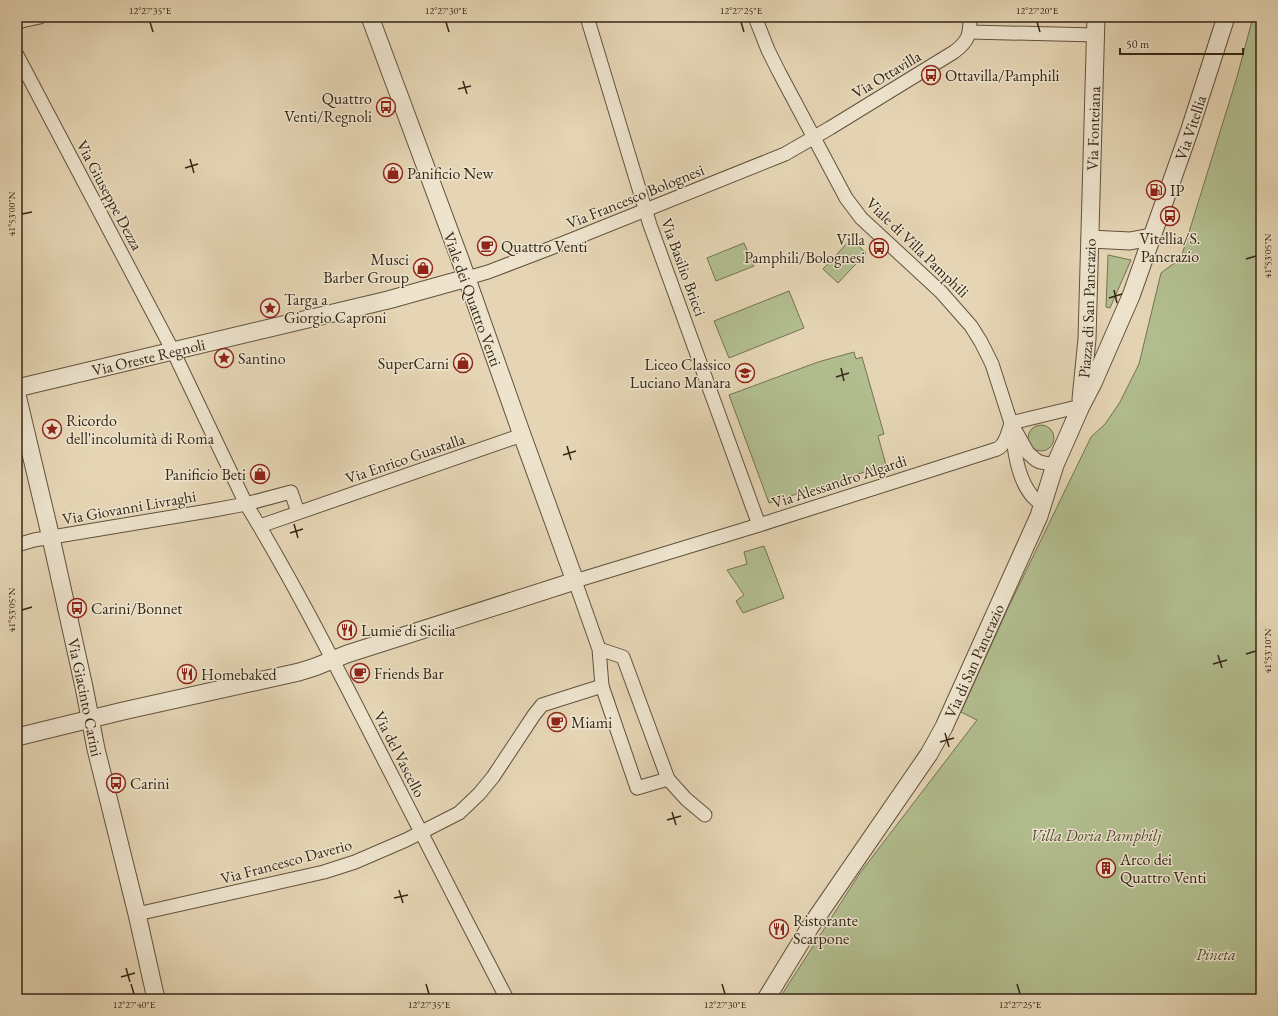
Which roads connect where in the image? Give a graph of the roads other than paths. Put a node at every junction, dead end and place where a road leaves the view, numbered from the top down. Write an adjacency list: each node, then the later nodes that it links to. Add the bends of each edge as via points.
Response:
1 (40, 17): 8 (street)
2 (370, 17): 16 (street, Viale dei Quattro Venti)
3 (587, 17): 13 (street, Via Basilio Bricci)
4 (755, 17): 12 (street, Viale di Villa Pamphili, via 778,72)
5 (970, 17): 9 (street)
6 (1096, 17): 10 (street, Via Fonteiana)
7 (1226, 17): 14 (street, Via Vitellia, via 1189,132)
8 (17, 22)
9 (970, 32): 10 (street); 12 (street, Via Ottavilla, via 964,44 954,52)
10 (1096, 35): 15 (street, Via Fonteiana)
11 (17, 55): 17 (street, Via Giuseppe Dezza)
12 (814, 138): 13 (street, Via Francesco Bolognesi, via 785,154); 21 (street, Viale di Villa Pamphili, via 846,198 861,218 941,292 971,326 992,364)
13 (646, 211): 16 (street, Via Francesco Bolognesi); 27 (street, Via Basilio Bricci)
14 (1151, 237): 15 (street, Piazza di San Pancrazio, via 1130,241); 20 (street, Piazza di San Pancrazio, via 1131,296)
15 (1090, 239): 20 (street, Piazza di San Pancrazio)
16 (467, 278): 17 (street, Via Oreste Regnoli, via 388,300); 22 (street, Viale dei Quattro Venti)
17 (174, 351): 18 (street, Via Oreste Regnoli); 24 (street)
18 (17, 388)
19 (17, 396): 29 (street, Via Giacinto Carini)
20 (1081, 406): 21 (street); 23 (street, Via di San Pancrazio)
21 (1011, 423): 23 (street, Viale di Villa Pamphili, via 1033,459); 25 (street, via 1024,483 1033,498); 27 (street, Via Alessandro Algardi, via 1000,448)
22 (522, 435): 26 (street, Via Enrico Guastalla); 31 (street, Viale dei Quattro Venti)
23 (1055, 465): 25 (street, Via di San Pancrazio)
24 (246, 504): 26 (street, Via Giovanni Livraghi, via 291,492); 28 (street, Via del Vascello); 29 (street, Via Giovanni Livraghi)
25 (1043, 505): 43 (street, Via di San Pancrazio, via 936,742 810,927)
26 (298, 512): 28 (street, Via Enrico Guastalla)
27 (759, 525): 31 (street, Via Alessandro Algardi)
28 (260, 526): 33 (street, Via del Vascello)
29 (50, 538): 30 (street, Via Giovanni Livraghi); 35 (street, Via Giacinto Carini)
30 (17, 545)
31 (575, 581): 32 (street); 33 (street)
32 (598, 649): 34 (street); 37 (street, via 623,657)
33 (333, 660): 35 (street, via 299,672); 39 (street, Via del Vascello)
34 (602, 686): 37 (street, via 637,788); 39 (street, Via Francesco Daverio, via 542,705 483,790 449,819)
35 (90, 719): 36 (street); 40 (street, Via Giacinto Carini)
36 (17, 737)
37 (668, 779): 38 (street)
38 (705, 815)
39 (421, 833): 40 (street, Via Francesco Daverio, via 355,862 324,872); 42 (street, Via del Vascello)
40 (137, 914): 41 (street, Via Giacinto Carini)
41 (156, 999)
42 (507, 999)
43 (766, 999)

